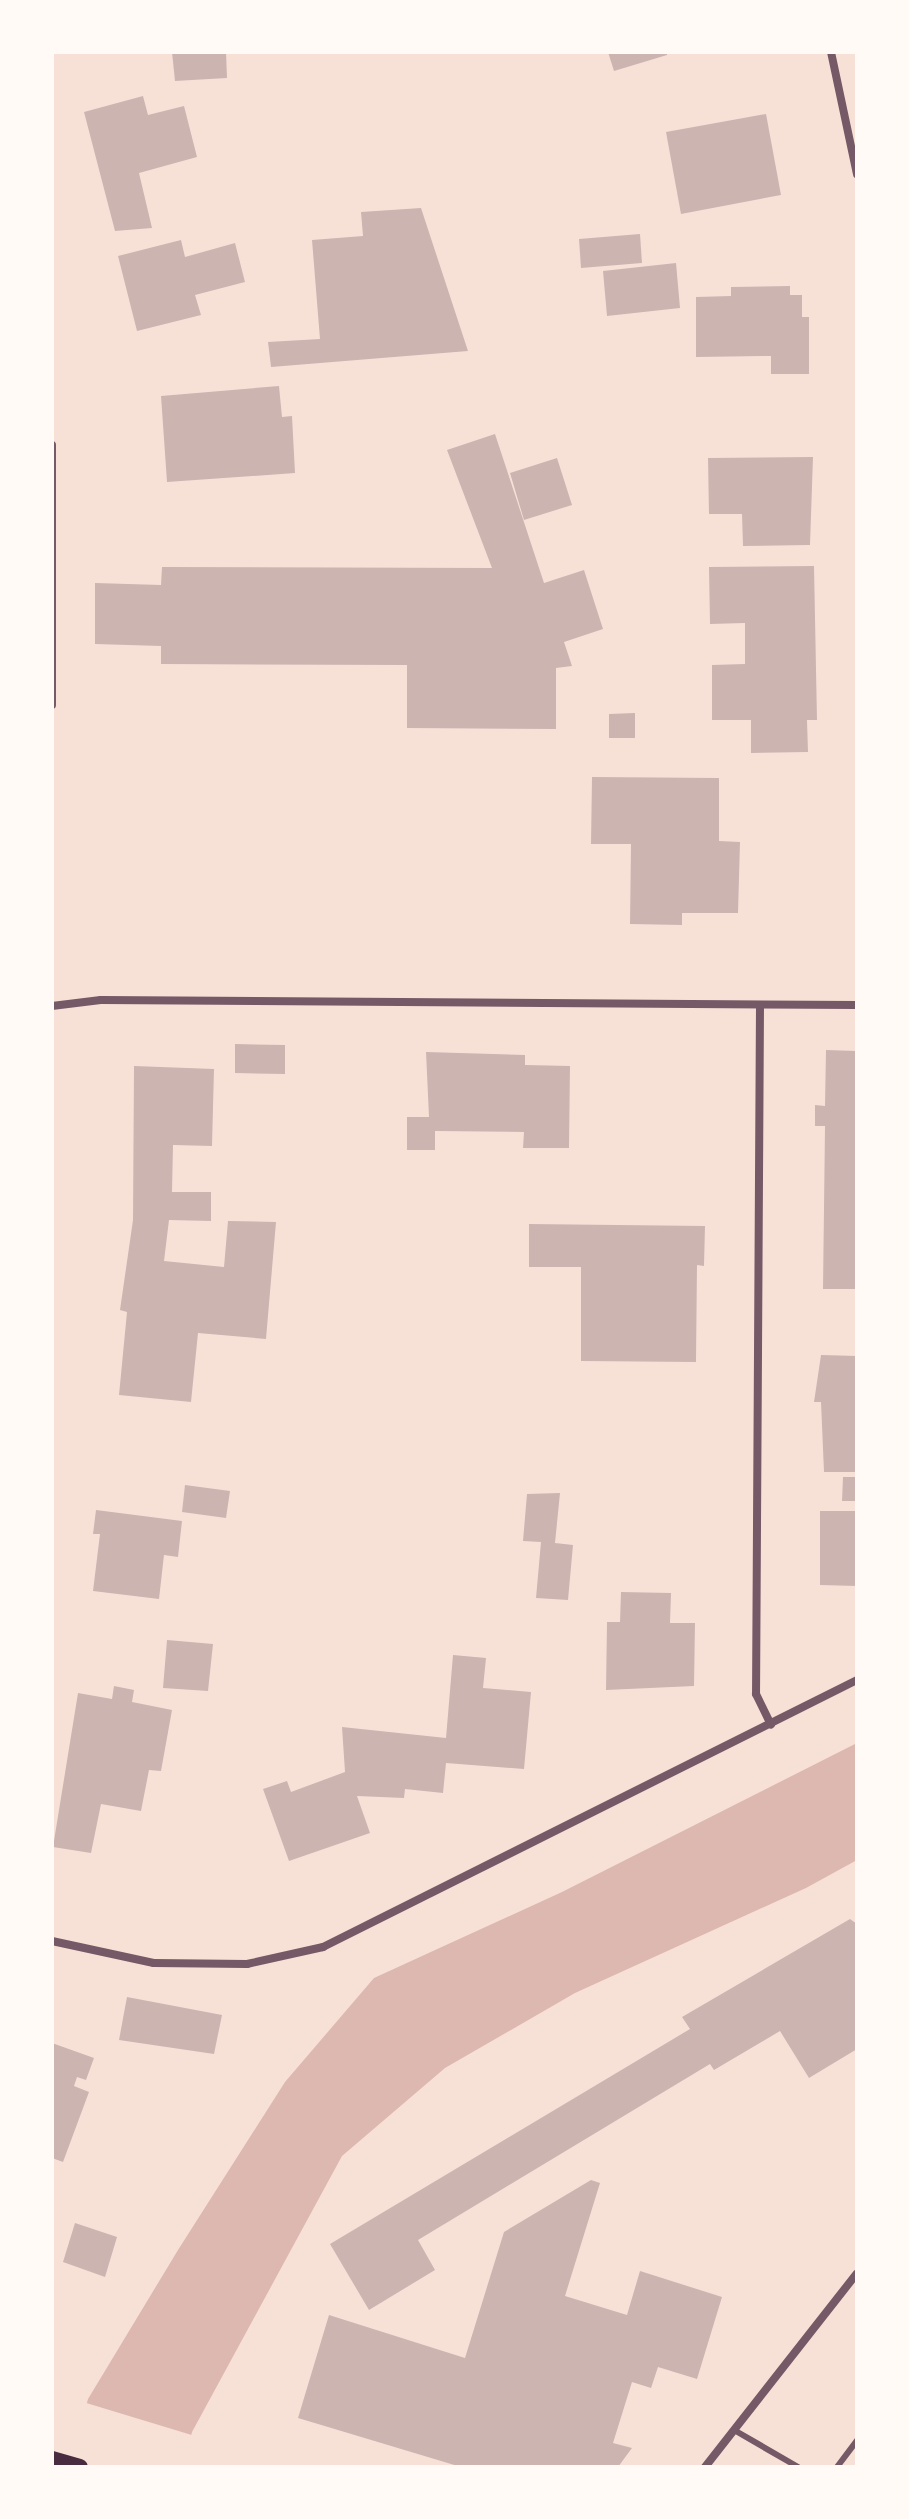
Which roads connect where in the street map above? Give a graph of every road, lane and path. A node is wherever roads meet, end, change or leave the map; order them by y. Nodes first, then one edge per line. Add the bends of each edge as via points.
1 (831, 52) edge
2 (857, 174) edge
3 (52, 445) edge
4 (52, 705) edge
5 (760, 1005) junction
6 (857, 1005) edge
7 (52, 1006) edge
8 (857, 1680) edge
9 (771, 1725) junction
10 (52, 1941) edge
11 (857, 2273) edge
12 (734, 2430) junction
13 (857, 2440) edge
14 (52, 2459) edge
15 (80, 2467) edge
16 (705, 2467) edge
17 (798, 2467) edge
18 (837, 2467) edge

1 - 2 street
3 - 4 street
5 - 6 street
5 - 7 street via 101,1000
5 - 9 street via 756,1694
8 - 9 street
9 - 10 street via 323,1947 247,1964 154,1963
11 - 12 street
12 - 16 street
12 - 17 lane
13 - 18 lane
14 - 15 main road

